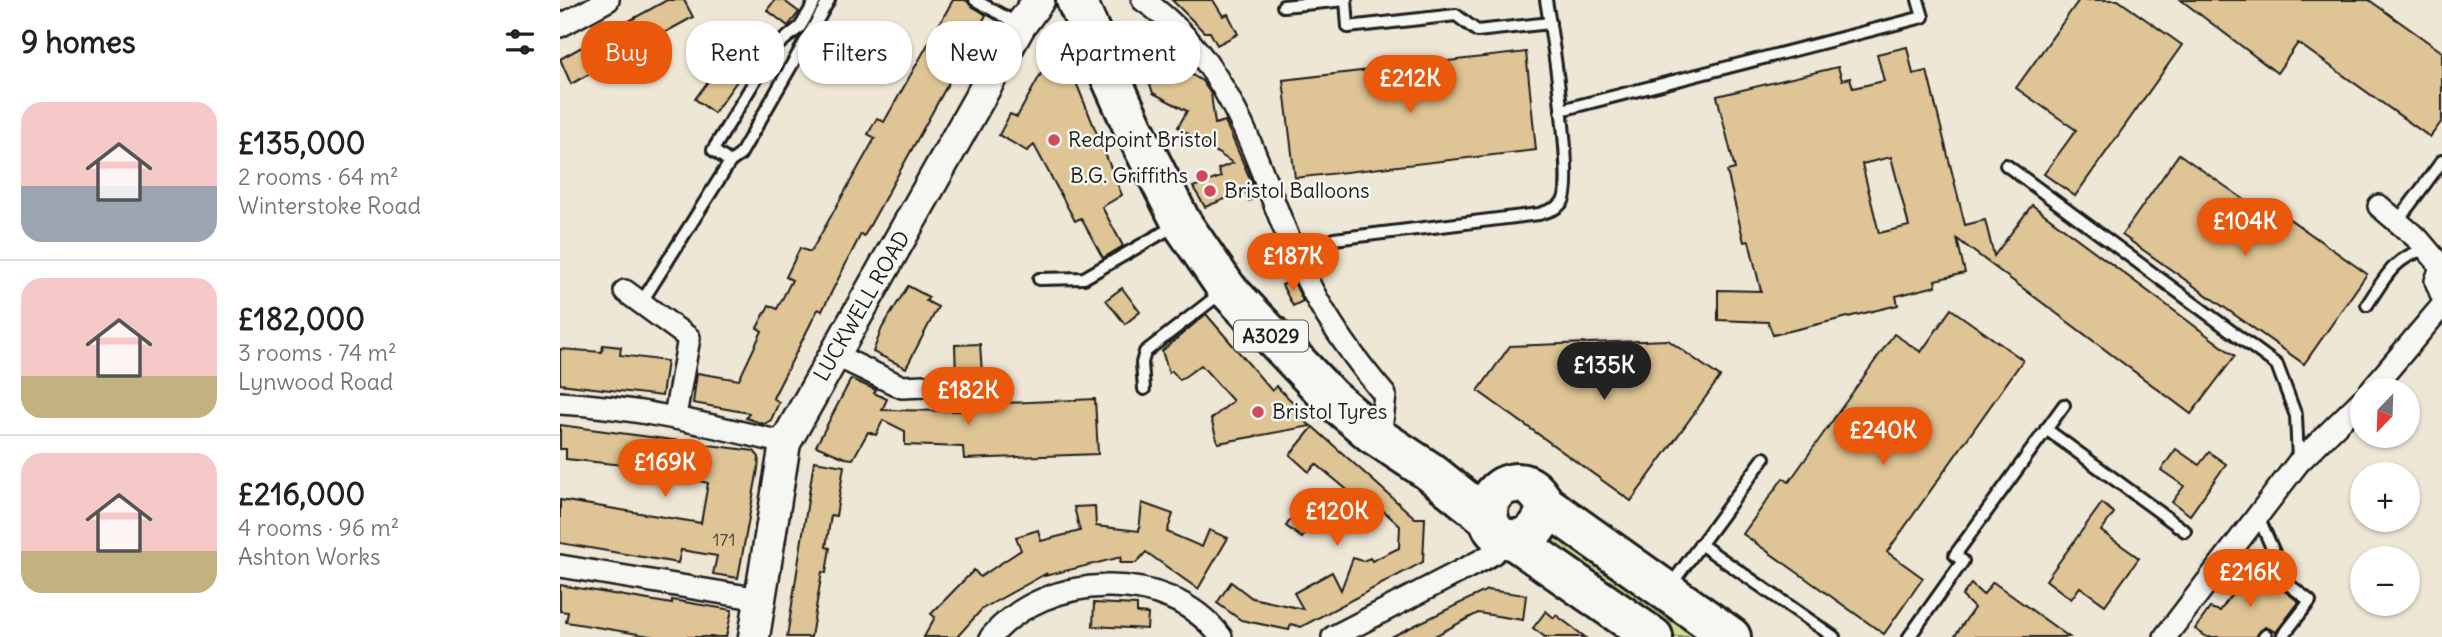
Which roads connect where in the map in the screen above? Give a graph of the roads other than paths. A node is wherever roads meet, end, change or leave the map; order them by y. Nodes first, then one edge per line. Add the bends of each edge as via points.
1 (608, 0) edge
2 (816, 0) edge
3 (829, 0) edge
4 (975, 0) edge
5 (1038, 0) edge
6 (1076, 0) edge
7 (1143, 0) edge
8 (1346, 0) edge
9 (1546, 0) edge
10 (1918, 0) edge
11 (1283, 6) dead end
12 (1011, 21) edge
13 (1022, 23) edge
14 (1549, 23) junction
15 (560, 26) edge
16 (987, 84) edge
17 (1561, 110) junction
18 (2442, 161) edge
19 (730, 162) junction
20 (2006, 165) dead end
21 (2379, 206) dead end
22 (1181, 222) junction
23 (2397, 222) junction
24 (1334, 239) dead end
25 (2426, 249) junction
26 (2441, 265) edge
27 (1039, 279) dead end
28 (1227, 289) junction
29 (2442, 296) edge
30 (633, 297) joint
31 (2367, 305) dead end
32 (2442, 306) edge
33 (835, 355) junction
34 (2381, 378) edge
35 (947, 385) dead end
36 (1144, 389) dead end
37 (560, 403) edge
38 (2064, 405) dead end
39 (2350, 412) edge
40 (675, 416) junction
41 (2046, 429) junction
42 (1373, 435) junction
43 (785, 443) junction
44 (1764, 458) dead end
45 (2298, 463) junction
46 (2257, 514) junction
47 (1502, 521) junction
48 (2185, 531) dead end
49 (1700, 544) junction
50 (560, 566) edge
51 (1666, 591) junction
52 (760, 599) junction
53 (754, 637) edge
54 (990, 637) edge
55 (1221, 637) edge
56 (1333, 637) edge
57 (1653, 637) edge
58 (1731, 637) edge
59 (1834, 637) edge
60 (1909, 637) edge
61 (2165, 637) edge
62 (2282, 637) edge

1 - 15 street
2 - 19 lane via 800,27 775,47 713,150
3 - 19 lane via 740,155
4 - 12 lane
5 - 13 street, LUCKWELL ROAD
6 - 22 highway, A3029
7 - 42 street via 1205,59 1235,104 1313,291 1356,360 1385,395 1382,421
8 - 11 lane
8 - 14 lane via 1348,27 1456,15 1477,31
9 - 14 lane
10 - 17 lane via 1923,17
14 - 17 lane
16 - 33 street, LUCKWELL ROAD
17 - 24 lane via 1566,187 1564,200 1555,208 1539,214
18 - 23 lane
19 - 30 lane
20 - 45 lane via 2277,365 2296,416
21 - 23 street
22 - 27 lane via 1084,278
22 - 28 highway, A3029
23 - 25 street
25 - 26 street
25 - 31 lane via 2406,255 2396,264
26 - 29 street via 2436,281
28 - 36 lane via 1145,352
28 - 42 highway, A3029 via 1331,398
30 - 40 street via 689,338
32 - 34 street
33 - 35 street via 901,387
33 - 43 street, LUCKWELL ROAD
37 - 40 street
38 - 41 lane
39 - 45 street
40 - 43 street
41 - 48 lane
41 - 60 lane via 1955,555 1963,562
42 - 47 highway, A3029
43 - 52 street, LUCKWELL ROAD
44 - 49 lane
45 - 46 street
46 - 61 street
46 - 62 lane via 2288,584 2310,600
47 - 51 highway via 1531,535 1539,529 1546,505
47 - 56 street via 1494,553
47 - 57 highway, A3029
49 - 51 lane
49 - 59 lane
50 - 52 street
51 - 58 highway
52 - 53 street, LUCKWELL ROAD
54 - 55 street via 1039,603 1093,584 1147,590 1198,615

